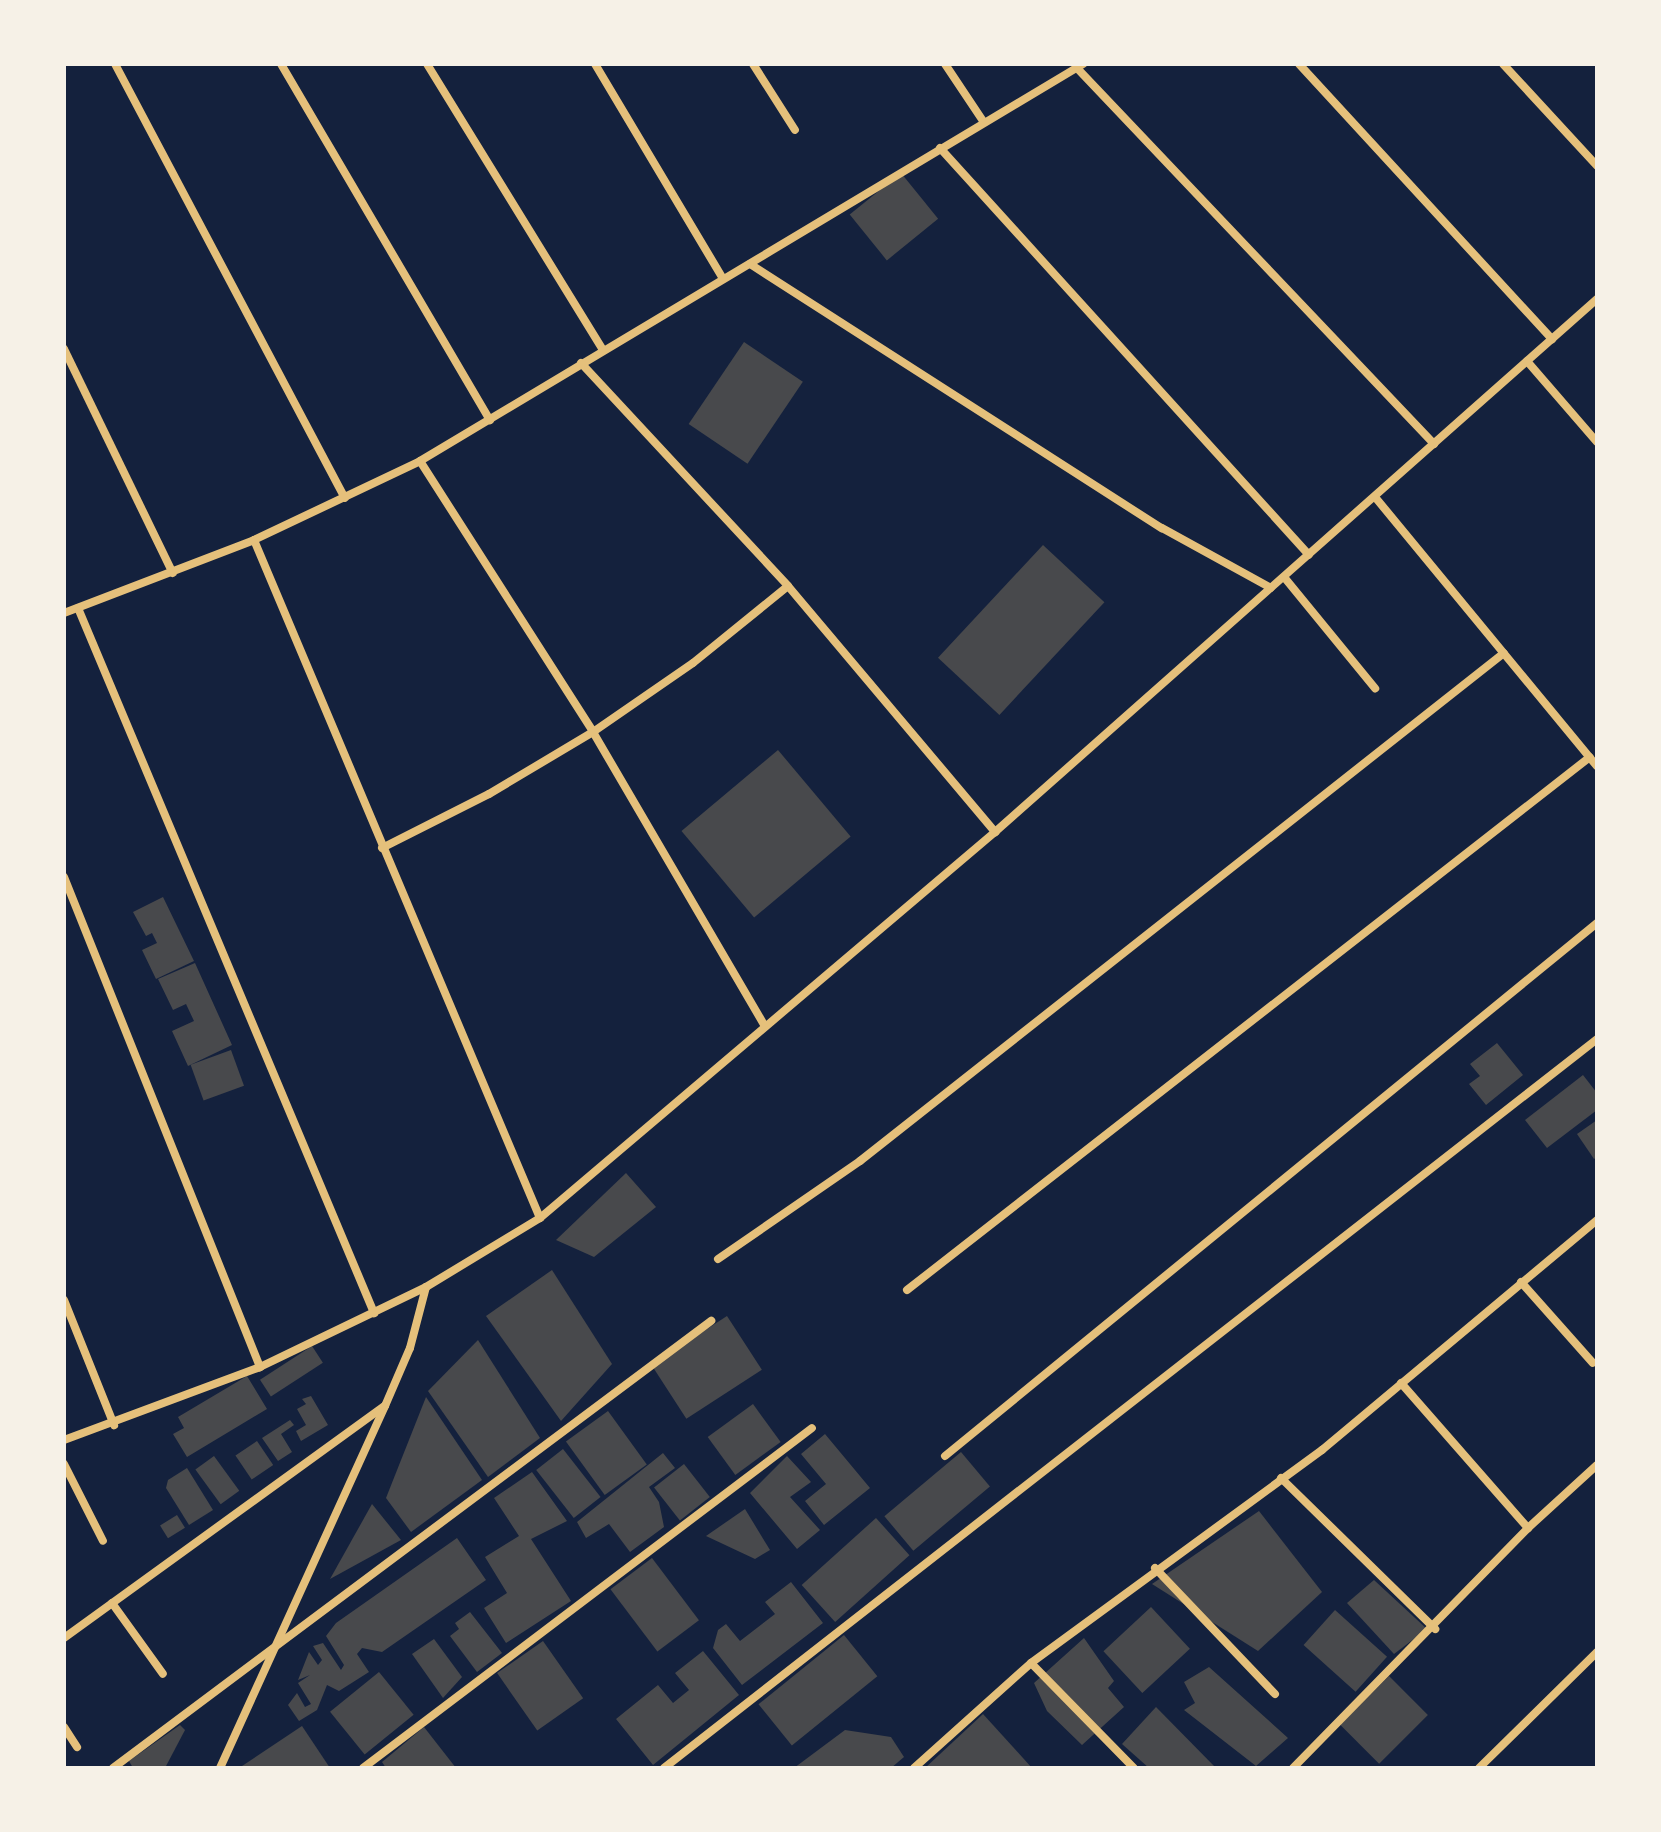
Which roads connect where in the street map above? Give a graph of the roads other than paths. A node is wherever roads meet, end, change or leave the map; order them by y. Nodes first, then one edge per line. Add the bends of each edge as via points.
1 (115, 64) edge
2 (281, 64) edge
3 (427, 64) edge
4 (595, 64) edge
5 (753, 64) edge
6 (945, 64) edge
7 (1299, 64) edge
8 (1503, 64) edge
9 (1080, 66) edge
10 (983, 121) junction
11 (795, 130) dead end
12 (940, 148) junction
13 (1597, 166) edge
14 (750, 264) junction
15 (723, 279) junction
16 (1597, 299) edge
17 (1552, 339) junction
18 (64, 349) edge
19 (603, 350) junction
20 (1527, 361) junction
21 (581, 363) junction
22 (490, 420) junction
23 (1597, 442) edge
24 (1434, 444) junction
25 (420, 461) junction
26 (1375, 497) junction
27 (345, 498) junction
28 (254, 540) junction
29 (1309, 555) junction
30 (173, 573) junction
31 (1284, 577) junction
32 (788, 586) junction
33 (1271, 588) junction
34 (78, 608) junction
35 (64, 613) edge
36 (1504, 653) junction
37 (1375, 688) dead end
38 (593, 732) junction
39 (1590, 757) junction
40 (1597, 766) edge
41 (995, 832) junction
42 (382, 848) junction
43 (64, 877) edge
44 (1597, 923) edge
45 (765, 1026) junction
46 (1597, 1039) edge
47 (540, 1218) junction
48 (1597, 1220) edge
49 (718, 1259) dead end
50 (1521, 1282) junction
51 (426, 1287) junction
52 (907, 1290) dead end
53 (64, 1300) edge
54 (374, 1313) junction
55 (711, 1321) dead end
56 (1593, 1363) dead end
57 (260, 1367) junction
58 (1401, 1383) junction
59 (385, 1406) junction
60 (114, 1425) junction
61 (812, 1428) dead end
62 (64, 1440) edge
63 (945, 1456) dead end
64 (64, 1464) edge
65 (1597, 1465) edge
66 (1281, 1478) junction
67 (1528, 1528) junction
68 (103, 1541) dead end
69 (1155, 1568) junction
70 (112, 1603) junction
71 (1435, 1629) junction
72 (64, 1638) edge
73 (274, 1649) junction
74 (1597, 1652) edge
75 (1031, 1663) junction
76 (163, 1674) dead end
77 (1275, 1694) dead end
78 (64, 1727) edge
79 (77, 1747) dead end
80 (113, 1768) edge
81 (220, 1768) edge
82 (363, 1768) edge
83 (664, 1768) edge
84 (914, 1768) edge
85 (1134, 1768) edge
86 (1293, 1768) edge
87 (1479, 1768) edge

1 - 27 street
2 - 22 street
3 - 19 street
4 - 15 street
5 - 11 street
6 - 10 street
7 - 17 street
8 - 13 street
9 - 10 street
9 - 24 street
10 - 12 street
12 - 14 street
12 - 29 street
14 - 15 street
14 - 33 street via 1162,528
15 - 19 street
16 - 17 street
17 - 20 street
18 - 30 street
19 - 21 street
20 - 23 street
20 - 24 street
21 - 22 street
21 - 32 street
22 - 25 street
24 - 26 street
25 - 27 street
25 - 38 street
26 - 29 street
26 - 36 street
27 - 28 street
28 - 30 street
28 - 42 street
29 - 31 street
30 - 34 street
31 - 33 street
31 - 37 street
32 - 38 street via 693,663
32 - 41 street
33 - 41 street
34 - 35 street
34 - 54 street
36 - 39 street
36 - 49 street via 860,1161
38 - 42 street via 489,794
38 - 45 street
39 - 40 street
39 - 52 street
41 - 45 street
42 - 47 street
43 - 57 street
44 - 63 street
45 - 47 street
46 - 83 street
47 - 51 street
48 - 50 street
50 - 56 street
50 - 58 street
51 - 54 street
51 - 59 street via 410,1348
53 - 60 street
54 - 57 street
55 - 73 street
57 - 60 street
58 - 66 street
58 - 67 street
59 - 70 street
59 - 73 street
60 - 62 street
61 - 82 street
64 - 68 street
65 - 67 street
66 - 69 street
66 - 71 street
67 - 71 street
69 - 75 street
69 - 77 street
70 - 72 street
70 - 76 street
71 - 86 street
73 - 80 street
73 - 81 street
74 - 87 street
75 - 84 street
75 - 85 street
78 - 79 street

